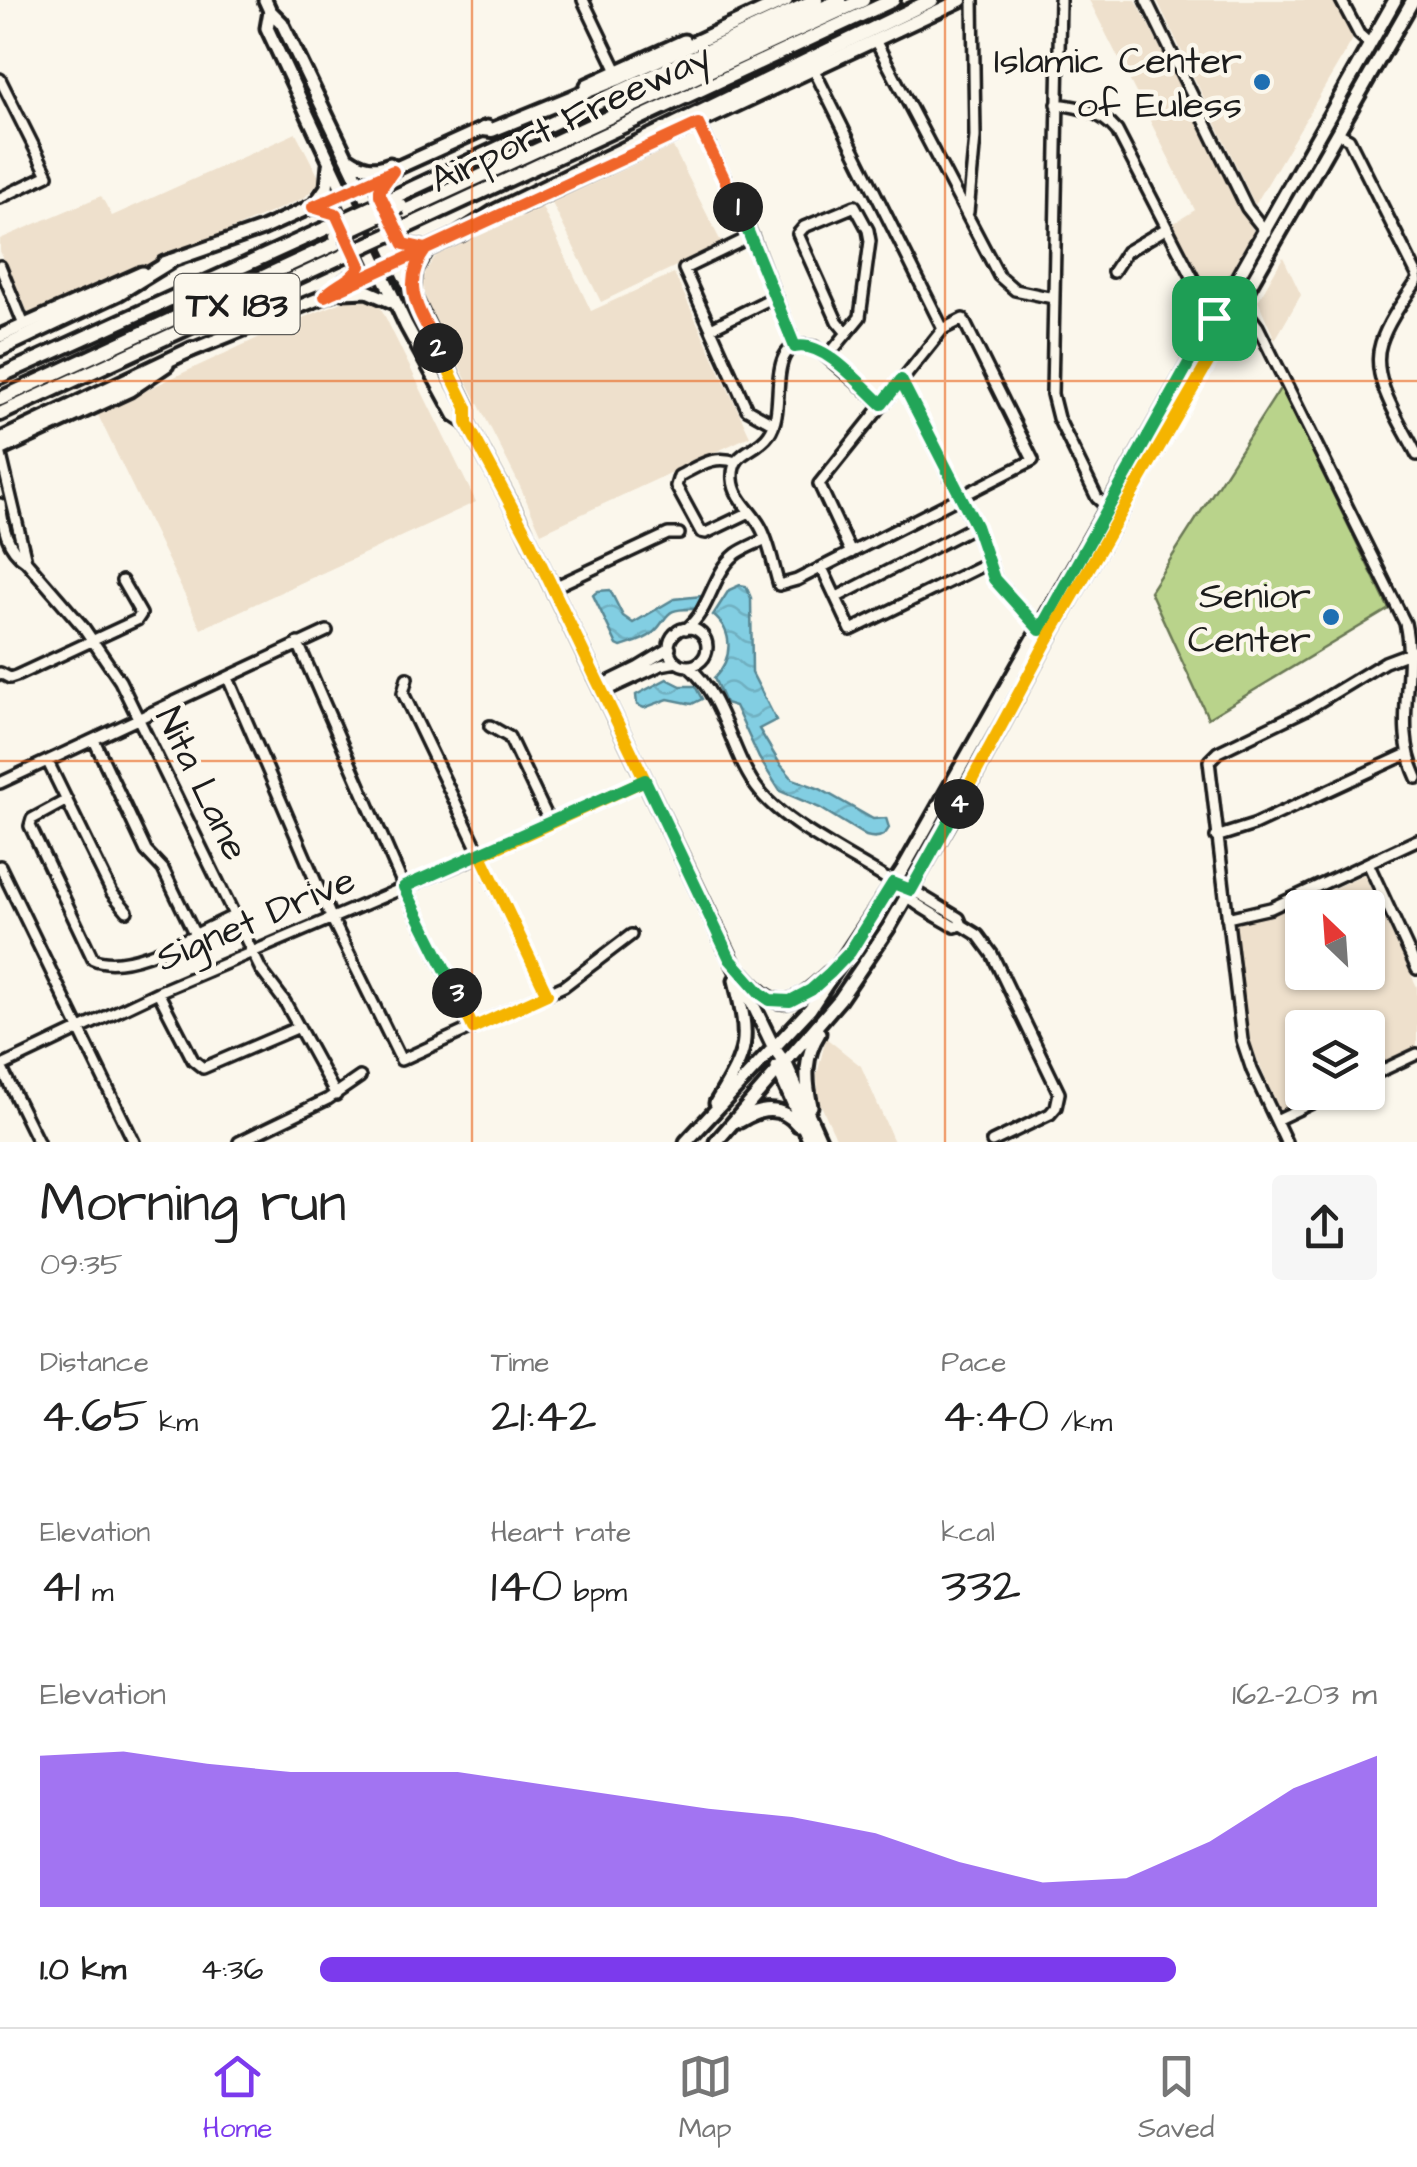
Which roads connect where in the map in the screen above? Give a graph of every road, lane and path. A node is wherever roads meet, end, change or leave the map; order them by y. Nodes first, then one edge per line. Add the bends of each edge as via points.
1 (583, 0) edge
2 (773, 0) edge
3 (786, 0) edge
4 (816, 0) edge
5 (840, 0) edge
6 (863, 0) edge
7 (893, 0) edge
8 (932, 0) edge
9 (961, 0) edge
10 (974, 0) edge
11 (1060, 0) edge
12 (1146, 0) edge
13 (1341, 0) edge
14 (1395, 0) edge
15 (1414, 0) edge
16 (267, 5) edge
17 (875, 40) junction
18 (1370, 44) junction
19 (814, 70) junction
20 (617, 72) junction
21 (0, 79) edge
22 (1058, 104) junction
23 (698, 124) junction
24 (483, 129) junction
25 (1338, 133) junction
26 (441, 148) junction
27 (345, 156) junction
28 (329, 162) junction
29 (393, 171) junction
30 (360, 187) junction
31 (344, 194) junction
32 (0, 198) edge
33 (313, 207) junction
34 (402, 210) junction
35 (968, 215) junction
36 (888, 220) junction
37 (1167, 228) junction
38 (868, 230) junction
39 (460, 234) junction
40 (752, 236) junction
41 (1270, 236) junction
42 (338, 240) junction
43 (426, 249) junction
44 (171, 260) junction
45 (396, 263) junction
46 (0, 266) edge
47 (379, 271) junction
48 (1113, 272) dead end
49 (1417, 278) edge
50 (329, 294) junction
51 (412, 297) junction
52 (774, 297) junction
53 (1053, 298) junction
54 (1224, 298) junction
55 (395, 303) junction
56 (1240, 307) junction
57 (1214, 318) junction
58 (941, 324) junction
59 (24, 325) junction
60 (711, 328) junction
61 (847, 333) junction
62 (0, 336) edge
63 (795, 347) junction
64 (0, 349) edge
65 (192, 349) junction
66 (828, 356) junction
67 (0, 376) edge
68 (901, 380) junction
69 (0, 391) edge
70 (0, 399) edge
71 (882, 404) junction
72 (0, 414) edge
73 (467, 423) junction
74 (774, 424) junction
75 (0, 439) edge
76 (0, 451) edge
77 (1417, 455) edge
78 (736, 462) junction
79 (961, 498) junction
80 (0, 504) edge
81 (1114, 511) junction
82 (750, 512) junction
83 (976, 526) junction
84 (679, 534) dead end
85 (765, 539) junction
86 (852, 553) junction
87 (26, 561) junction
88 (987, 563) junction
89 (822, 568) junction
90 (122, 581) dead end
91 (552, 588) junction
92 (710, 597) junction
93 (837, 597) junction
94 (686, 629) junction
95 (326, 630) dead end
96 (702, 634) junction
97 (1043, 636) junction
98 (94, 640) junction
99 (298, 643) junction
100 (670, 648) junction
101 (1413, 652) edge
102 (703, 659) junction
103 (683, 664) junction
104 (0, 673) edge
105 (228, 678) junction
106 (407, 678) dead end
107 (601, 689) junction
108 (711, 696) junction
109 (140, 720) junction
110 (490, 726) dead end
111 (94, 740) junction
112 (1407, 754) junction
113 (48, 762) junction
114 (1417, 778) edge
115 (645, 780) junction
116 (0, 784) edge
117 (67, 800) junction
118 (550, 823) junction
119 (1216, 837) junction
120 (1417, 840) edge
121 (481, 855) junction
122 (1368, 863) junction
123 (0, 866) edge
124 (893, 883) junction
125 (404, 887) junction
126 (909, 894) junction
127 (127, 911) dead end
128 (233, 916) junction
129 (331, 917) junction
130 (1227, 918) junction
131 (194, 933) junction
132 (632, 934) dead end
133 (251, 951) junction
134 (850, 952) junction
135 (733, 965) junction
136 (1417, 970) edge
137 (158, 992) junction
138 (547, 994) junction
139 (840, 999) junction
140 (298, 1027) junction
141 (473, 1028) junction
142 (79, 1032) junction
143 (774, 1048) junction
144 (1417, 1054) edge
145 (0, 1066) edge
146 (782, 1068) junction
147 (1385, 1069) edge
148 (360, 1078) dead end
149 (336, 1095) junction
150 (1297, 1110) edge
151 (1276, 1120) junction
152 (702, 1124) junction
153 (732, 1125) junction
154 (814, 1138) edge
155 (36, 1142) edge
156 (134, 1142) edge
157 (238, 1142) edge
158 (686, 1142) edge
159 (716, 1142) edge
160 (992, 1142) edge
161 (1286, 1142) edge

1 - 20 street
2 - 20 main road
3 - 24 highway via 595,88
4 - 34 highway, Airport Freeway / TX 183
5 - 34 highway
6 - 34 highway
7 - 34 highway, Airport Freeway / TX 183
8 - 39 highway
9 - 17 main road
10 - 35 street
11 - 22 street
12 - 41 street via 1248,208
13 - 18 street
14 - 18 main road
15 - 25 main road
16 - 27 main road via 282,23
16 - 28 main road via 267,28
17 - 19 main road
17 - 35 street
18 - 41 main road
19 - 23 main road
19 - 36 street
20 - 24 main road
21 - 32 street via 48,175
22 - 37 street via 1086,108 1112,124
22 - 53 street
23 - 39 main road
23 - 40 street
24 - 26 main road
25 - 41 main road
25 - 49 street via 1349,138
26 - 27 main road via 380,169
26 - 29 main road
27 - 30 main road
28 - 31 main road
28 - 33 main road via 326,187
29 - 30 main road
29 - 43 main road via 380,195 404,244
30 - 31 main road
30 - 45 main road
31 - 33 main road
31 - 47 main road
33 - 44 main road
33 - 50 main road via 336,214 360,266
34 - 42 highway, Airport Freeway / TX 183, bridge
34 - 42 highway, Airport Freeway / TX 183, bridge
35 - 53 street via 1004,283
36 - 38 street
36 - 58 street
37 - 48 street via 1126,252
37 - 57 street
38 - 61 street via 860,317
38 - 61 street via 855,206 798,234
39 - 43 main road
40 - 52 street
40 - 60 street via 684,269
41 - 54 main road
41 - 56 main road
42 - 67 highway, Airport Freeway / TX 183
42 - 69 highway
42 - 70 highway
42 - 72 highway, Airport Freeway / TX 183
43 - 45 main road
43 - 51 main road
44 - 59 main road
44 - 64 highway via 118,294
45 - 47 main road
45 - 51 main road
46 - 59 street
47 - 50 main road
47 - 55 main road
49 - 77 street via 1381,342 1378,361
50 - 55 main road via 367,291
50 - 65 main road
51 - 73 main road via 467,408
52 - 60 street
52 - 63 street
53 - 81 street via 1053,404 1098,498
54 - 56 street
54 - 57 main road
55 - 73 main road via 455,415
56 - 81 main road
56 - 101 street via 1258,326 1390,591
57 - 81 main road
58 - 68 street
58 - 79 street via 963,320 1033,456 1030,464
59 - 62 main road
60 - 74 street via 747,409
61 - 66 street
63 - 66 street via 815,347
63 - 74 street via 779,362
65 - 75 highway
65 - 76 main road via 130,390
66 - 71 street
68 - 71 street
68 - 79 street
71 - 86 street via 819,484
73 - 91 main road
74 - 78 street via 768,438
76 - 87 street, Nita Lane
78 - 82 street via 734,487
78 - 82 street via 712,459 676,482 701,532
79 - 83 street
79 - 86 street
80 - 87 street, Nita Lane via 7,539
81 - 97 main road
82 - 85 street
83 - 88 street
83 - 93 street
84 - 91 street
85 - 89 street via 779,585
85 - 92 street via 726,565
86 - 89 street
87 - 98 street, Nita Lane
88 - 93 street via 851,630
88 - 97 street
89 - 93 street
90 - 98 street via 141,614
91 - 107 main road
92 - 94 street
92 - 96 street
94 - 96 street
94 - 100 street
95 - 99 street
96 - 102 street
97 - 124 main road
97 - 126 main road
98 - 104 street via 16,676
98 - 109 street, Nita Lane
99 - 105 street
99 - 125 street
100 - 103 street
100 - 107 street
101 - 112 street
101 - 119 street via 1214,754 1208,767
102 - 103 street
102 - 108 street
103 - 107 street via 661,665
103 - 108 street
105 - 109 street
105 - 129 street
106 - 121 street via 403,693
107 - 115 main road
108 - 124 street via 760,793
109 - 111 street
109 - 128 street, Nita Lane
110 - 118 street via 509,738
111 - 113 street
111 - 131 street
112 - 114 street
112 - 119 street
113 - 116 street
113 - 117 street
115 - 118 street, Signet Drive
115 - 135 main road
117 - 127 street via 112,894
117 - 131 street via 32,818 30,826 93,959 130,962
118 - 121 street, Signet Drive
119 - 130 street
120 - 122 street
121 - 125 street, Signet Drive
121 - 138 street
122 - 130 street via 1271,908
122 - 136 street
123 - 142 street
124 - 126 street
124 - 134 main road
125 - 129 street, Signet Drive
125 - 141 street
126 - 139 main road
126 - 160 street via 954,927 978,935 1059,1094 1050,1114
128 - 131 street
128 - 133 street, Nita Lane
129 - 133 street, Signet Drive
129 - 141 street via 402,1060
130 - 151 street via 1242,1040
132 - 138 street
133 - 137 street, Signet Drive
133 - 140 street, Nita Lane
134 - 135 main road via 790,1001 764,997
134 - 143 main road
135 - 143 main road
135 - 152 main road via 746,1026 744,1052
137 - 140 street via 203,1068
137 - 142 street, Signet Drive
138 - 141 street
139 - 146 main road
139 - 154 main road via 808,1054
140 - 149 street, Nita Lane
142 - 145 street, Signet Drive
142 - 156 street
143 - 146 main road
143 - 152 main road
144 - 147 street
145 - 155 street
146 - 153 main road
146 - 154 main road
148 - 149 street
149 - 157 street
150 - 151 street
151 - 161 street
152 - 158 main road
153 - 154 main road via 762,1110 782,1111
153 - 159 main road

